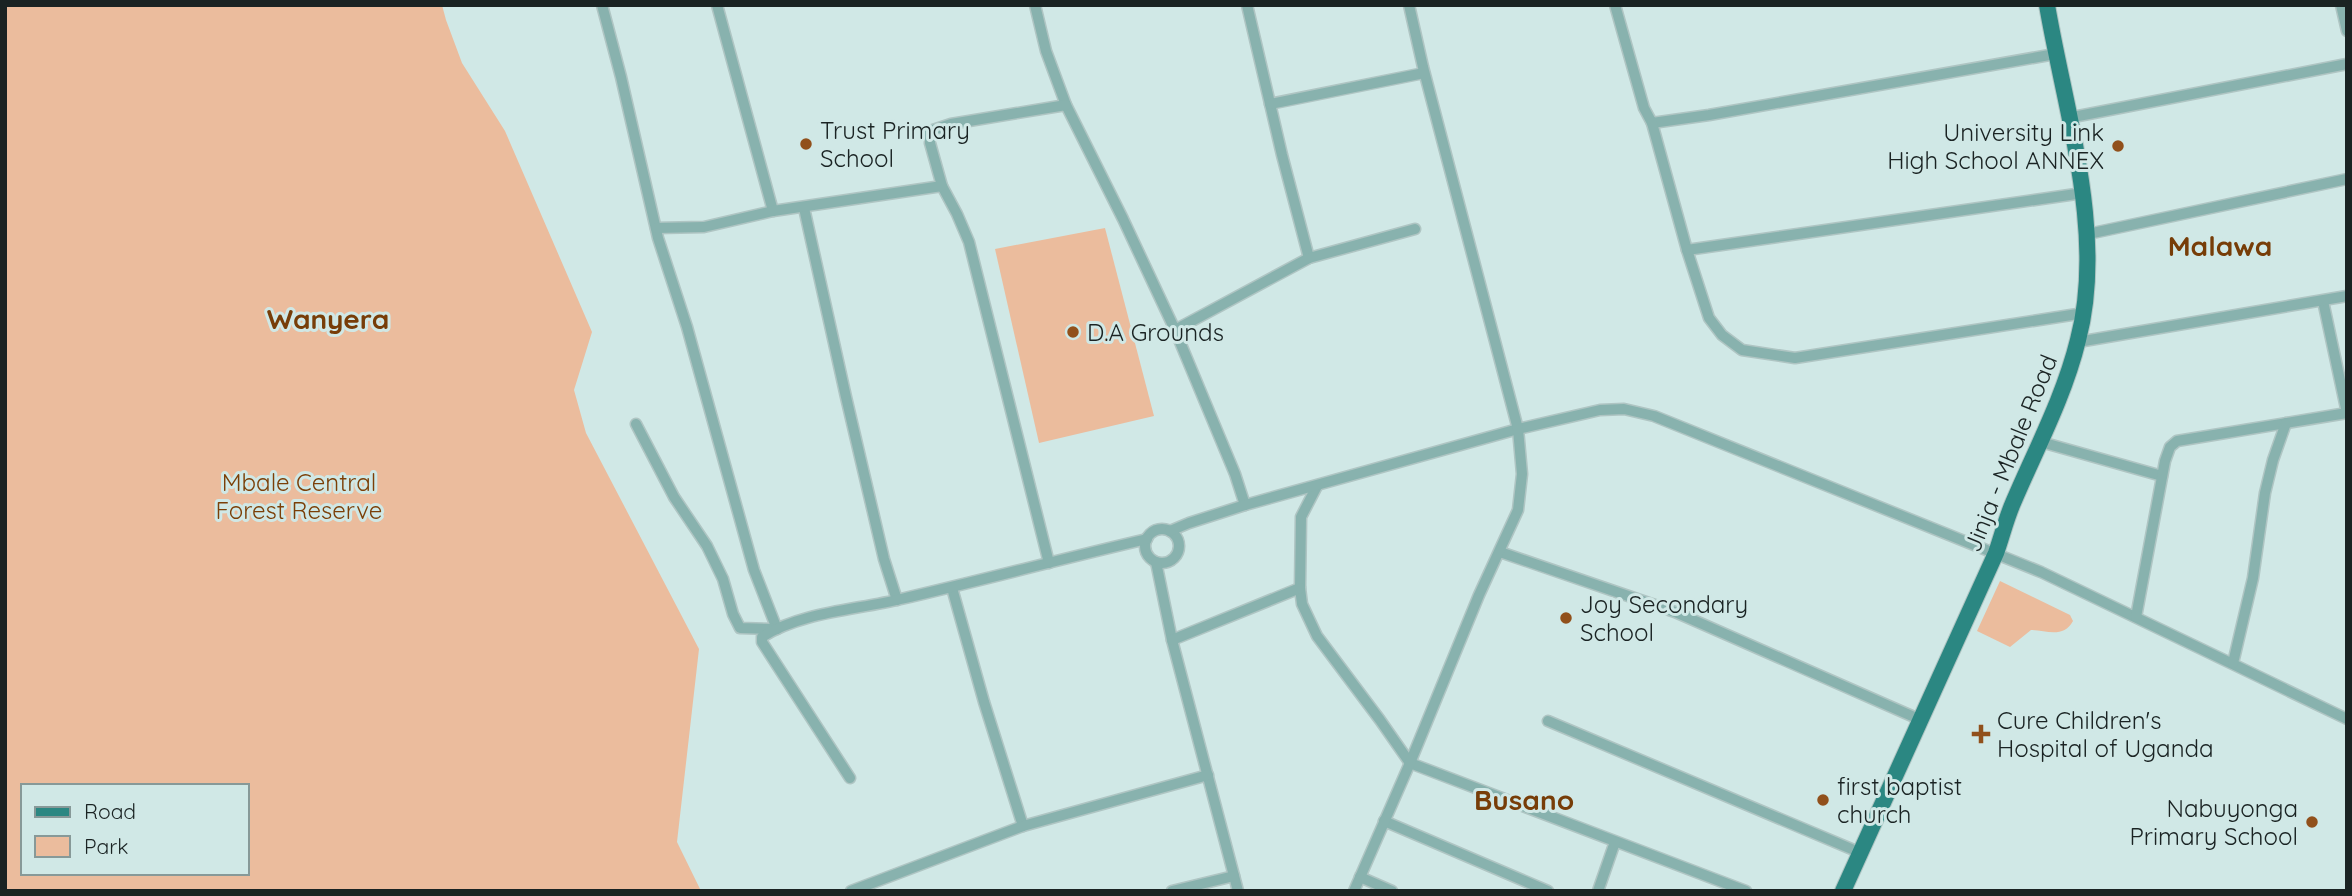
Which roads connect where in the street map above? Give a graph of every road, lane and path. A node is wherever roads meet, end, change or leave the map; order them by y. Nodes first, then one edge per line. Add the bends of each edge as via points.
1 (602, 5) edge
2 (718, 5) edge
3 (1035, 5) edge
4 (1247, 5) edge
5 (1409, 5) edge
6 (1615, 5) edge
7 (2047, 5) edge
8 (2342, 5) edge
9 (2347, 31) edge
10 (2055, 54) junction
11 (2347, 64) edge
12 (1424, 73) junction
13 (1270, 104) junction
14 (1066, 106) junction
15 (2068, 118) junction
16 (1652, 122) junction
17 (2347, 179) edge
18 (942, 187) junction
19 (2083, 193) junction
20 (804, 208) junction
21 (773, 211) junction
22 (656, 228) junction
23 (1415, 229) dead end
24 (2088, 234) junction
25 (1687, 250) junction
26 (1309, 258) junction
27 (2347, 296) edge
28 (2323, 301) junction
29 (2084, 313) junction
30 (1175, 330) junction
31 (2078, 342) junction
32 (2347, 413) edge
33 (2286, 423) junction
34 (636, 424) dead end
35 (1518, 429) junction
36 (2041, 442) junction
37 (2162, 476) junction
38 (1317, 486) junction
39 (1245, 505) junction
40 (1170, 531) junction
41 (1147, 539) junction
42 (1500, 552) junction
43 (1996, 553) junction
44 (1156, 562) junction
45 (1049, 563) junction
46 (952, 587) junction
47 (1300, 589) junction
48 (897, 600) junction
49 (2136, 617) junction
50 (777, 629) junction
51 (1172, 640) junction
52 (2233, 663) junction
53 (2347, 719) edge
54 (1921, 720) junction
55 (1548, 721) dead end
56 (1410, 763) junction
57 (1208, 775) junction
58 (850, 778) dead end
59 (1384, 821) junction
60 (1023, 826) junction
61 (1615, 842) junction
62 (1861, 853) junction
63 (1234, 876) junction
64 (1360, 877) junction
65 (884, 878) junction
66 (851, 891) edge
67 (884, 891) edge
68 (1172, 891) edge
69 (1238, 891) edge
70 (1354, 891) edge
71 (1392, 891) edge
72 (1548, 891) edge
73 (1598, 891) edge
74 (1746, 891) edge
75 (1843, 891) edge

1 - 22 street
2 - 21 street
3 - 14 street
4 - 13 street
5 - 12 street
6 - 16 street
7 - 10 main road, Jinja - Mbale Road
8 - 9 street
10 - 15 main road, Jinja - Mbale Road
10 - 16 street
11 - 15 street
12 - 13 street
12 - 35 street
13 - 26 street
14 - 18 street via 933,130 930,143
14 - 30 street
15 - 19 main road, Jinja - Mbale Road
16 - 25 street
17 - 24 street
18 - 20 street
18 - 45 street via 969,242
19 - 24 main road, Jinja - Mbale Road
19 - 25 street
20 - 21 street
20 - 48 street
21 - 22 street via 704,227
22 - 50 street via 754,570
23 - 26 street
24 - 29 main road, Jinja - Mbale Road
25 - 29 street via 1709,318 1742,350 1794,358
26 - 30 street
27 - 28 street
28 - 31 street
28 - 32 street
29 - 31 main road, Jinja - Mbale Road
30 - 39 street
31 - 36 main road, Jinja - Mbale Road
32 - 33 street
33 - 37 street via 2177,441
33 - 52 street via 2265,493 2253,578
34 - 50 street via 674,497 707,546 740,628
35 - 38 street
35 - 42 street via 1521,494
35 - 43 street via 1600,410 1624,409 1654,416
36 - 37 street
36 - 43 main road, Jinja - Mbale Road
37 - 49 street
38 - 39 street
38 - 47 street via 1301,517
39 - 40 street
40 - 41 street via 1159,529
40 - 44 street via 1178,540 1176,556
41 - 44 street via 1148,555
41 - 45 street
42 - 54 street via 1675,612
42 - 56 street
43 - 49 street
43 - 54 main road, Jinja - Mbale Road
44 - 51 street
45 - 46 street
46 - 48 street
46 - 60 street
47 - 51 street
47 - 56 street via 1317,636
48 - 50 street
49 - 52 street
50 - 58 street via 762,637 762,642
51 - 57 street
52 - 53 street
54 - 62 main road, Jinja - Mbale Road
55 - 62 street
56 - 59 street
56 - 61 street
57 - 60 street
57 - 63 street
59 - 64 street
59 - 72 street
60 - 65 street
61 - 73 street
61 - 74 street
62 - 75 main road, Jinja - Mbale Road
63 - 68 street
63 - 69 street
64 - 70 street
64 - 71 street
65 - 66 street
65 - 67 street

